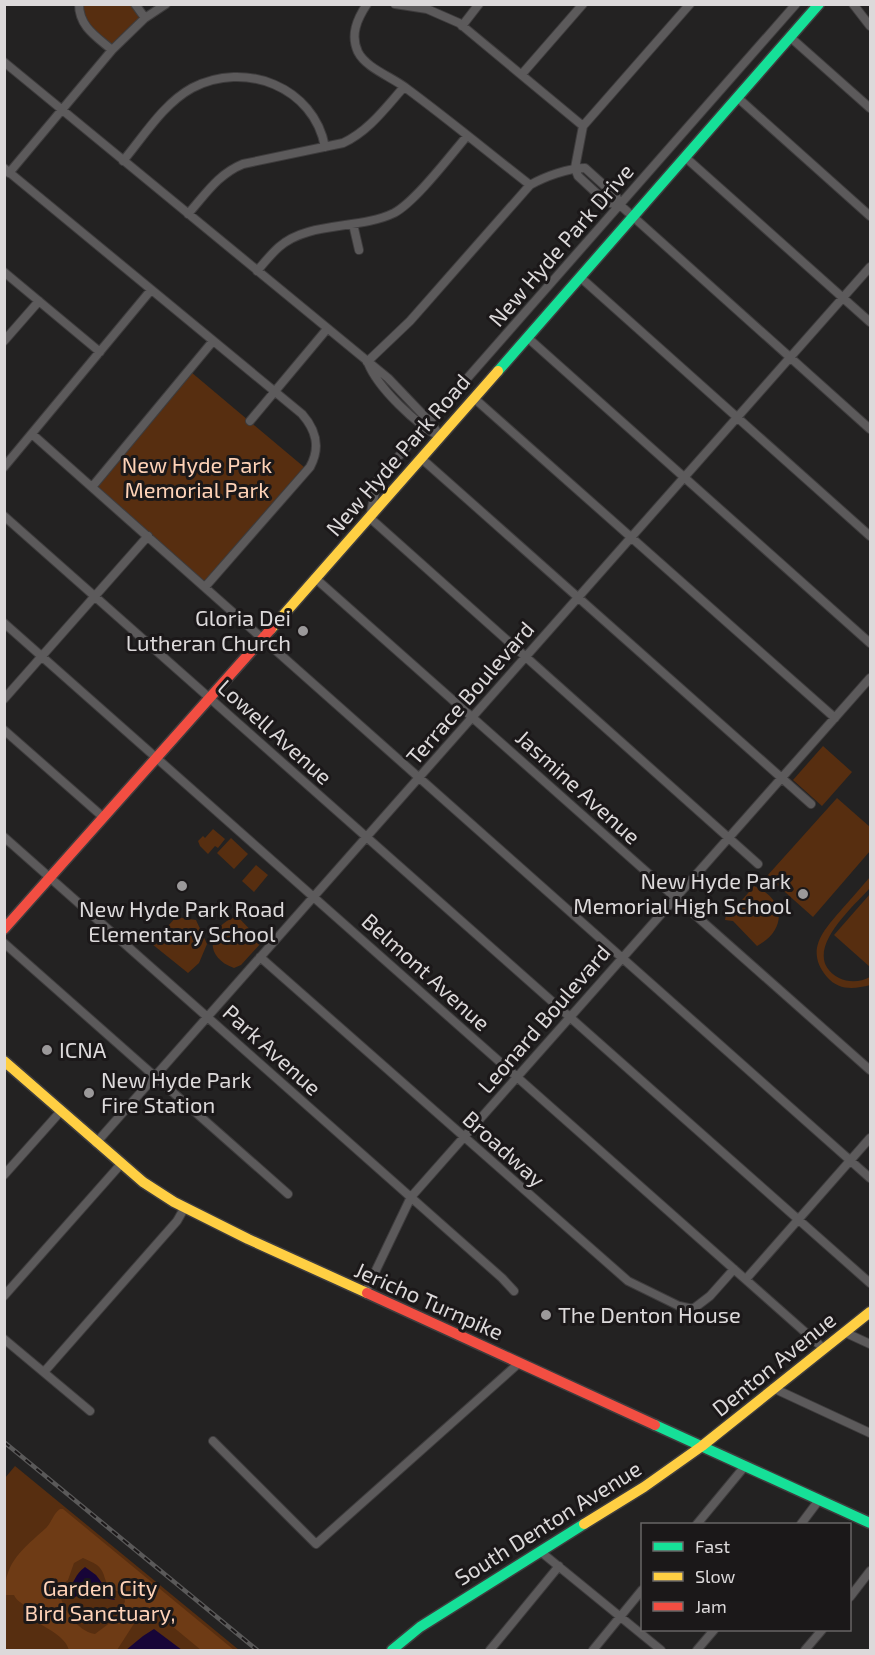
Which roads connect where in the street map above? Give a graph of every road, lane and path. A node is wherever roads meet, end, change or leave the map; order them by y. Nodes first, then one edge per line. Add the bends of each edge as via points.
1 (79, 4) edge
2 (135, 4) edge
3 (166, 4) edge
4 (367, 4) edge
5 (395, 4) edge
6 (479, 4) edge
7 (583, 4) edge
8 (690, 4) edge
9 (796, 4) edge
10 (819, 4) edge
11 (853, 4) edge
12 (145, 18) junction
13 (462, 26) junction
14 (870, 26) edge
15 (790, 37) junction
16 (112, 50) junction
17 (4, 62) edge
18 (522, 74) junction
19 (404, 87) junction
20 (738, 98) junction
21 (870, 108) edge
22 (61, 110) junction
23 (583, 126) junction
24 (467, 136) junction
25 (325, 147) junction
26 (686, 157) junction
27 (123, 161) junction
28 (574, 168) junction
29 (7, 170) edge
30 (530, 185) junction
31 (620, 205) junction
32 (188, 214) junction
33 (870, 216) edge
34 (633, 217) junction
35 (353, 224) junction
36 (359, 250) dead end
37 (870, 267) edge
38 (257, 271) junction
39 (4, 272) edge
40 (580, 277) junction
41 (151, 290) junction
42 (843, 298) junction
43 (39, 300) junction
44 (870, 322) edge
45 (327, 329) junction
46 (528, 338) junction
47 (4, 341) edge
48 (213, 341) junction
49 (100, 352) junction
50 (790, 357) junction
51 (367, 362) junction
52 (274, 392) junction
53 (474, 399) junction
54 (737, 418) junction
55 (250, 421) dead end
56 (427, 425) junction
57 (870, 429) edge
58 (32, 434) junction
59 (441, 437) junction
60 (422, 459) junction
61 (4, 467) edge
62 (684, 478) junction
63 (92, 487) junction
64 (4, 516) edge
65 (370, 518) junction
66 (870, 536) edge
67 (148, 537) junction
68 (631, 538) junction
69 (315, 578) junction
70 (205, 587) junction
71 (95, 596) junction
72 (578, 598) junction
73 (4, 623) edge
74 (262, 638) junction
75 (870, 643) edge
76 (42, 656) junction
77 (526, 657) junction
78 (870, 678) edge
79 (209, 698) junction
80 (4, 699) edge
81 (472, 717) junction
82 (835, 718) junction
83 (4, 730) edge
84 (156, 758) junction
85 (420, 777) junction
86 (782, 778) junction
87 (811, 804) dead end
88 (103, 817) junction
89 (4, 837) edge
90 (366, 837) junction
91 (729, 837) junction
92 (758, 864) dead end
93 (50, 877) junction
94 (314, 897) junction
95 (676, 897) junction
96 (4, 929) edge
97 (4, 944) edge
98 (260, 957) junction
99 (623, 957) junction
100 (208, 1017) junction
101 (570, 1017) junction
102 (4, 1061) edge
103 (870, 1070) edge
104 (155, 1077) junction
105 (517, 1077) junction
106 (60, 1111) junction
107 (464, 1137) junction
108 (870, 1138) edge
109 (96, 1143) junction
110 (851, 1160) junction
111 (121, 1164) junction
112 (4, 1175) edge
113 (870, 1178) edge
114 (288, 1194) dead end
115 (411, 1197) junction
116 (185, 1207) junction
117 (798, 1220) junction
118 (734, 1269) junction
119 (746, 1280) junction
120 (868, 1282) edge
121 (514, 1291) dead end
122 (365, 1293) junction
123 (4, 1296) edge
124 (870, 1312) edge
125 (844, 1332) junction
126 (4, 1339) edge
127 (870, 1344) edge
128 (823, 1348) junction
129 (519, 1363) junction
130 (44, 1372) junction
131 (774, 1388) junction
132 (90, 1411) dead end
133 (870, 1432) edge
134 (213, 1441) dead end
135 (702, 1446) junction
136 (745, 1466) junction
137 (819, 1500) junction
138 (698, 1523) edge
139 (802, 1523) edge
140 (870, 1523) edge
141 (541, 1552) junction
142 (559, 1566) junction
143 (870, 1571) edge
144 (641, 1591) edge
145 (851, 1595) edge
146 (620, 1617) junction
147 (712, 1631) edge
148 (820, 1631) edge
149 (392, 1650) edge
150 (490, 1650) edge
151 (593, 1650) edge
152 (661, 1650) edge
153 (697, 1650) edge
154 (805, 1650) edge

1 - 16 street via 81,21
2 - 12 street
3 - 12 street
4 - 19 street via 356,24 358,52
5 - 13 street via 427,9
6 - 13 street
7 - 18 street
8 - 23 street
9 - 31 street, New Hyde Park Drive
10 - 15 main road, New Hyde Park Road
11 - 14 street
12 - 16 street
13 - 18 street
15 - 20 main road, New Hyde Park Road
15 - 21 street
16 - 22 street
17 - 22 street
18 - 23 street
19 - 24 street
19 - 25 street via 361,134
20 - 26 main road, New Hyde Park Road
20 - 33 street
22 - 27 street
22 - 29 street
23 - 28 street
24 - 30 street
24 - 35 street via 402,208
25 - 27 street via 313,114 292,94 258,79 228,78 205,82 177,98
25 - 32 street via 232,169 218,179
26 - 34 main road, New Hyde Park Road
26 - 42 street
27 - 32 street
28 - 30 street
28 - 31 street via 606,202
29 - 41 street
30 - 51 street via 410,321
31 - 34 street
31 - 56 street, New Hyde Park Drive
32 - 38 street
34 - 40 main road, New Hyde Park Road
34 - 50 street
35 - 36 street
35 - 38 street via 291,238
37 - 42 street, Terrace Boulevard
38 - 45 street
39 - 43 street
40 - 46 main road, New Hyde Park Road
40 - 54 street
41 - 48 street
41 - 49 street
42 - 44 street
42 - 50 street, Terrace Boulevard
43 - 47 street
43 - 49 street
45 - 51 street
45 - 52 street
46 - 53 main road, New Hyde Park Road
46 - 62 street
48 - 52 street
48 - 63 street
49 - 58 street
50 - 54 street, Terrace Boulevard
50 - 57 street
51 - 56 street via 372,374 416,422
52 - 55 street
52 - 70 street via 302,414 314,432 316,453 310,467
53 - 59 main road, New Hyde Park Road
53 - 68 street
54 - 62 street, Terrace Boulevard
54 - 66 street
56 - 59 street
56 - 65 street, New Hyde Park Drive via 377,480
58 - 61 street
58 - 63 street
59 - 60 main road, New Hyde Park Road
60 - 65 main road, New Hyde Park Road
60 - 72 street
62 - 68 street, Terrace Boulevard
62 - 75 street
63 - 67 street
64 - 71 street, Lowell Avenue
65 - 69 main road, New Hyde Park Road
65 - 77 street
67 - 70 street
67 - 71 street
68 - 72 street, Terrace Boulevard
68 - 82 street
69 - 74 main road, New Hyde Park Road
69 - 81 street, Jasmine Avenue
70 - 74 street
71 - 76 street
71 - 79 street, Lowell Avenue
72 - 77 street, Terrace Boulevard
72 - 86 street
73 - 76 street, Belmont Avenue
74 - 79 main road, New Hyde Park Road
74 - 85 street
76 - 80 street
76 - 84 street, Belmont Avenue
77 - 81 street, Terrace Boulevard
77 - 91 street
78 - 82 street, Leonard Boulevard
79 - 84 main road, New Hyde Park Road
79 - 90 street, Lowell Avenue
81 - 85 street, Terrace Boulevard
81 - 95 street, Jasmine Avenue
82 - 86 street, Leonard Boulevard
83 - 88 street
84 - 88 main road, New Hyde Park Road
84 - 94 street, Belmont Avenue
85 - 90 street, Terrace Boulevard
85 - 99 street
86 - 87 street
86 - 91 street, Leonard Boulevard
88 - 93 main road, New Hyde Park Road
89 - 93 street, Park Avenue
90 - 94 street, Terrace Boulevard
90 - 101 street, Lowell Avenue
91 - 92 street
91 - 95 street, Leonard Boulevard
93 - 96 main road, New Hyde Park Road
93 - 100 street, Park Avenue
94 - 98 street, Terrace Boulevard
94 - 105 street, Belmont Avenue
95 - 99 street, Leonard Boulevard
95 - 103 street, Jasmine Avenue
97 - 104 street
98 - 100 street, Terrace Boulevard
98 - 107 street, Broadway
99 - 101 street, Leonard Boulevard
99 - 110 street
100 - 104 street, Terrace Boulevard
100 - 115 street, Park Avenue
101 - 105 street, Leonard Boulevard
101 - 117 street, Lowell Avenue
102 - 106 main road, Jericho Turnpike
104 - 109 street, Terrace Boulevard
104 - 114 street
105 - 107 street, Leonard Boulevard
105 - 118 street, Belmont Avenue
106 - 109 main road, Jericho Turnpike
106 - 112 street
107 - 115 street, Leonard Boulevard
107 - 118 street, Broadway via 619,1275 641,1288 693,1309
108 - 110 street
109 - 111 main road, Jericho Turnpike
110 - 113 street
110 - 117 street
111 - 116 main road, Jericho Turnpike
111 - 123 street
115 - 121 street, Park Avenue
115 - 122 street, Leonard Boulevard
116 - 122 main road, Jericho Turnpike
116 - 130 street via 177,1221
117 - 119 street
117 - 120 street, Lowell Avenue
118 - 119 street, Belmont Avenue
119 - 128 street, Belmont Avenue
122 - 129 main road, Jericho Turnpike
124 - 125 main road, Denton Avenue
125 - 127 street
125 - 128 main road, Denton Avenue
126 - 130 street
128 - 131 main road, Denton Avenue
129 - 134 street via 316,1544
129 - 135 main road, Jericho Turnpike
130 - 132 street
131 - 133 street
131 - 135 main road, Denton Avenue
135 - 136 main road, Jericho Turnpike
135 - 141 main road, South Denton Avenue
136 - 137 main road, Jericho Turnpike
136 - 138 street
137 - 139 street
137 - 140 main road, Jericho Turnpike
141 - 142 street
141 - 149 main road, South Denton Avenue
142 - 146 street
142 - 150 street
143 - 145 street
144 - 146 street
146 - 151 street
146 - 152 street
147 - 153 street
148 - 154 street

